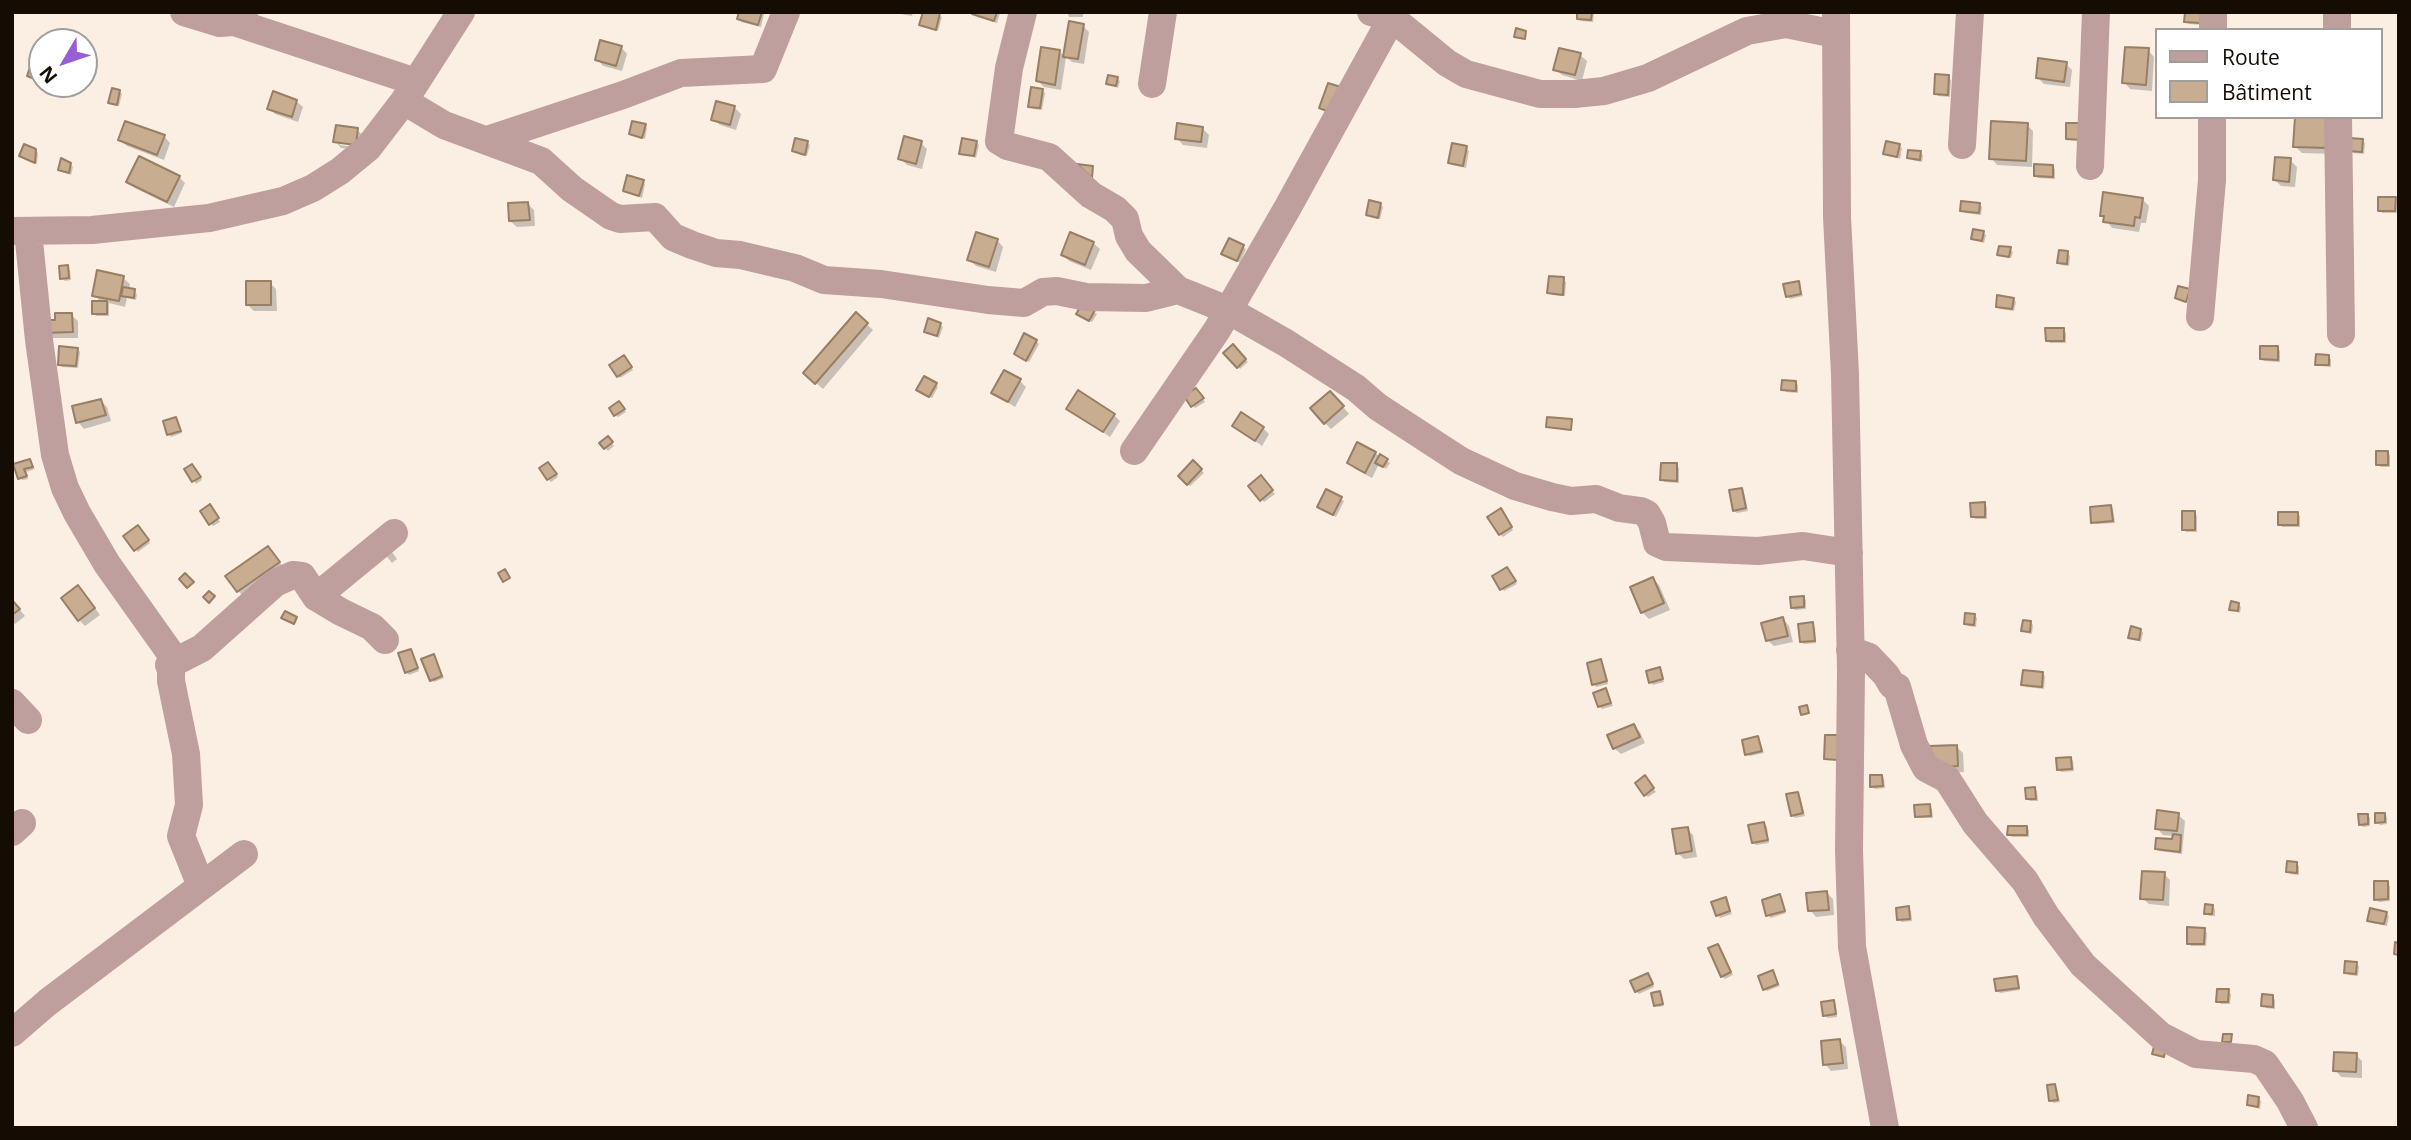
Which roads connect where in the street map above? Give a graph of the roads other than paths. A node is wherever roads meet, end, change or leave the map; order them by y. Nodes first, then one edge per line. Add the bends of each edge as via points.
1 (184, 12) edge
2 (461, 12) edge
3 (786, 12) edge
4 (1023, 12) edge
5 (1163, 12) edge
6 (1970, 12) edge
7 (2096, 12) edge
8 (1386, 14) edge
9 (239, 17) edge
10 (1835, 23) edge
11 (1152, 83) dead end
12 (410, 92) junction
13 (2212, 119) edge
14 (2338, 119) edge
15 (487, 140) junction
16 (1962, 145) dead end
17 (2090, 166) dead end
18 (20, 231) edge
19 (1178, 290) junction
20 (1228, 310) junction
21 (2200, 317) dead end
22 (2341, 334) dead end
23 (1134, 451) dead end
24 (394, 533) dead end
25 (1849, 553) junction
26 (316, 597) junction
27 (385, 640) dead end
28 (1850, 650) junction
29 (169, 665) junction
30 (244, 854) dead end
31 (201, 886) junction
32 (12, 1033) edge
33 (1885, 1128) edge
34 (2304, 1128) edge

1 - 9 street via 220,23
2 - 12 street
3 - 15 street via 763,69 681,73
4 - 19 street via 1009,68 999,141 1049,158 1091,195 1115,209 1125,219 1138,251
5 - 11 street
6 - 16 street
7 - 17 street
8 - 10 street via 1466,74 1541,94 1604,91 1648,78 1747,31
8 - 20 street
9 - 12 street
10 - 25 street
12 - 15 street via 444,125
12 - 18 street via 368,148 313,188 283,201 209,218 92,230
13 - 21 street via 2212,180
14 - 22 street
15 - 19 street via 541,161 611,216 655,217 673,237 692,245 795,268 824,280 1024,303 1043,292 1146,298
18 - 29 street via 53,442 65,488 107,564 167,647
19 - 20 street
20 - 23 street
20 - 25 street via 1356,388 1461,461 1552,497 1596,499 1641,511 1652,523 1657,542 1666,547 1758,551 1803,547
24 - 26 street
25 - 28 street
26 - 27 street via 372,627
26 - 29 street via 302,576 283,578 202,648
28 - 33 street via 1852,947
28 - 34 street via 1869,657 1897,687 1914,745 1926,768 1947,779 2083,965 2161,1036 2196,1054 2265,1064
29 - 31 street via 187,754 189,805 181,836
30 - 31 street
31 - 32 street

